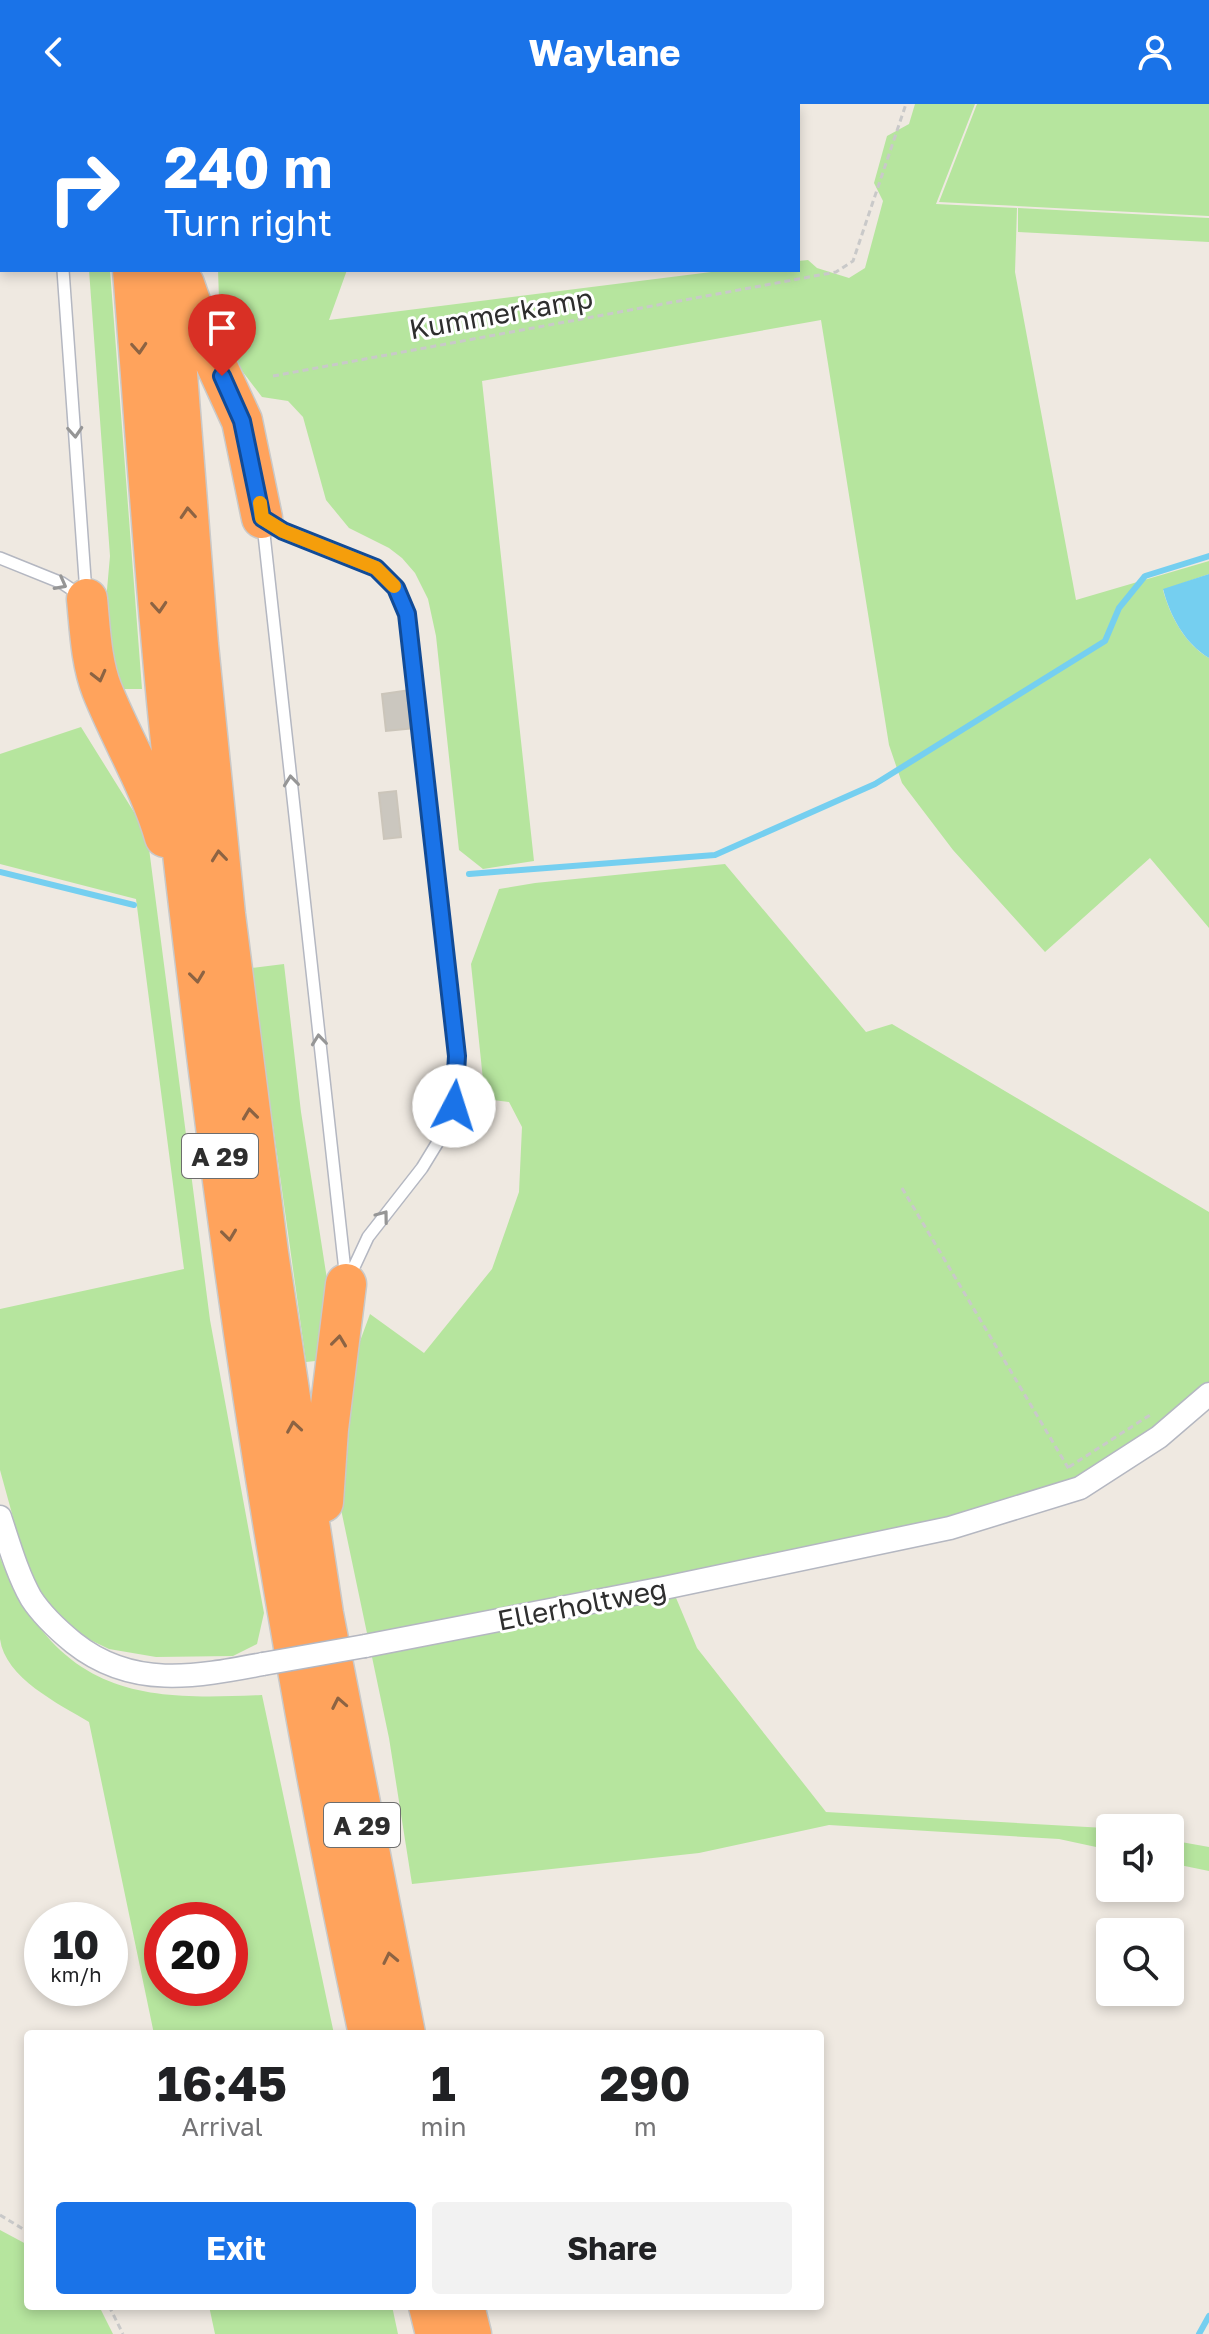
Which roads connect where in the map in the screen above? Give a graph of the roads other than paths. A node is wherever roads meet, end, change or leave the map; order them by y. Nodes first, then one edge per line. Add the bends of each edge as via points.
1 (63, 272) edge
2 (133, 272) edge
3 (169, 272) edge
4 (182, 272) edge
5 (262, 518) junction
6 (0, 558) edge
7 (87, 599) junction
8 (190, 917) junction
9 (346, 1284) junction
10 (1209, 1394) edge
11 (0, 1517) edge
12 (323, 1614) junction
13 (368, 2030) edge
14 (404, 2030) edge
15 (430, 2310) edge
16 (465, 2310) edge
17 (436, 2334) edge
18 (471, 2334) edge

1 -> 7 lane
2 -> 8 highway, A 29 via 162,648
12 -> 3 highway, A 29 via 225,915
4 - 5 highway via 199,327 242,421
9 -> 5 lane
9 -> 5 lane via 368,1237 444,1132 457,1080 454,1024 407,614 396,588 376,568
6 -> 7 lane
7 -> 8 highway via 102,688 154,799
8 -> 13 highway, A 29 via 232,1261 288,1621
12 -> 9 highway via 324,1471
10 - 11 street, Ellerholtweg, bridge via 1159,1437 1080,1488 921,1534 210,1674 165,1677 122,1670 87,1653 57,1630 32,1598
14 -> 12 highway, A 29
15 - 17 highway
16 - 18 highway

